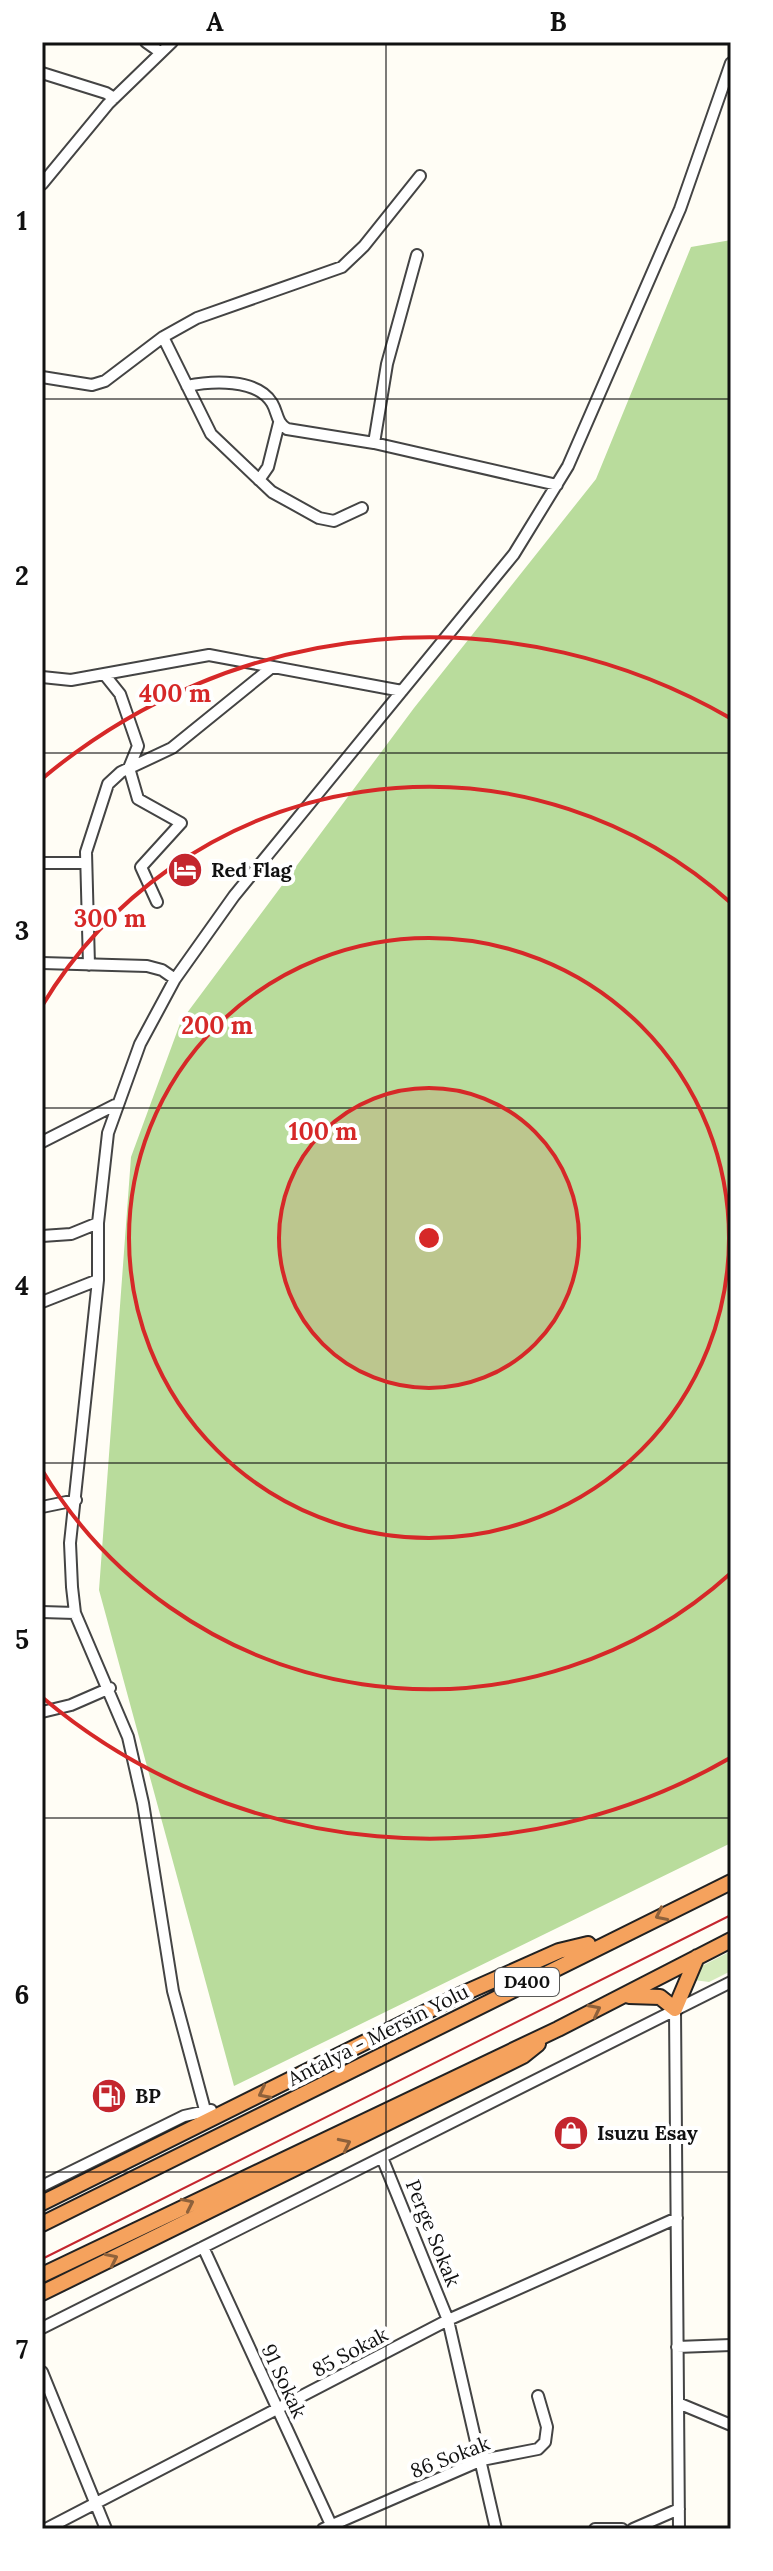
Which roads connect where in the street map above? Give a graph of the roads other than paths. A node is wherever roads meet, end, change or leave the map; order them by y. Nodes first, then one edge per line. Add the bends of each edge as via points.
1 (146, 42) edge
2 (172, 42) edge
3 (160, 52) junction
4 (731, 63) edge
5 (42, 73) edge
6 (114, 98) junction
7 (420, 176) dead end
8 (42, 184) edge
9 (417, 255) dead end
10 (163, 337) junction
11 (42, 377) edge
12 (187, 386) junction
13 (279, 423) junction
14 (374, 443) junction
15 (259, 480) junction
16 (557, 485) junction
17 (362, 508) dead end
18 (272, 667) junction
19 (104, 674) junction
20 (42, 677) edge
21 (402, 691) junction
22 (129, 768) junction
23 (42, 863) edge
24 (86, 863) junction
25 (157, 902) dead end
26 (42, 963) edge
27 (89, 965) junction
28 (175, 979) junction
29 (115, 1105) junction
30 (42, 1142) edge
31 (98, 1223) junction
32 (42, 1236) edge
33 (98, 1280) junction
34 (42, 1302) edge
35 (76, 1500) junction
36 (42, 1507) edge
37 (42, 1612) edge
38 (75, 1613) junction
39 (110, 1688) junction
40 (42, 1712) edge
41 (731, 1882) edge
42 (616, 1937) junction
43 (731, 1940) edge
44 (697, 1957) junction
45 (731, 1982) edge
46 (622, 1997) junction
47 (675, 2009) junction
48 (558, 2029) junction
49 (205, 2110) junction
50 (229, 2111) junction
51 (383, 2160) junction
52 (42, 2186) edge
53 (42, 2203) edge
54 (677, 2218) junction
55 (42, 2224) edge
56 (203, 2247) junction
57 (42, 2275) edge
58 (42, 2293) edge
59 (448, 2320) junction
60 (42, 2328) edge
61 (731, 2345) edge
62 (677, 2347) junction
63 (42, 2372) edge
64 (538, 2396) dead end
65 (678, 2403) junction
66 (278, 2411) junction
67 (731, 2425) edge
68 (482, 2460) junction
69 (96, 2505) junction
70 (679, 2509) junction
71 (329, 2528) edge
72 (46, 2529) edge
73 (106, 2529) edge
74 (496, 2529) edge
75 (595, 2529) edge
76 (622, 2529) edge
77 (633, 2529) edge
78 (679, 2529) edge

1 - 3 street
2 - 3 street
3 - 6 street
4 - 16 street via 680,209
5 - 6 street
6 - 8 street
7 - 10 street via 342,267 197,318
9 - 14 street via 387,364
10 - 11 street via 105,381 92,385
10 - 12 street
12 - 13 street via 204,382 256,389 271,402
12 - 15 street via 211,434
13 - 14 street via 287,429
13 - 15 street via 268,467
14 - 16 street
15 - 17 street via 319,518 342,519
16 - 21 street via 514,554
18 - 19 street via 209,655
18 - 21 street
18 - 22 street via 172,748
19 - 20 street via 71,680
19 - 22 street via 120,694 138,746
21 - 28 street via 234,896
22 - 24 street via 108,784
22 - 25 street via 138,799 181,823 141,867
23 - 24 street
24 - 27 street
26 - 27 street
27 - 28 street via 147,966
28 - 29 street
29 - 30 street
29 - 31 street
31 - 32 street via 71,1234
31 - 33 street
33 - 34 street
33 - 35 street
35 - 36 street
35 - 38 street via 70,1543
37 - 38 street
38 - 39 street
39 - 40 street
39 - 49 street via 131,1750 173,1991
41 -> 42 highway, Antalya - Mersin Yolu / D400
42 -> 50 highway via 559,1951 460,1995
42 - 55 highway, Antalya - Mersin Yolu / D400
43 - 44 highway, D400
44 - 46 highway, D400
44 - 47 highway
45 - 47 street
46 - 47 highway via 660,1997
48 -> 46 highway, D400
47 - 51 street
47 - 54 street
57 -> 48 highway, D400
58 -> 48 highway via 523,2056
49 - 50 street
49 - 52 street
50 - 53 highway
51 - 56 street
51 - 59 street, Perge Sokak
54 - 59 street, 85 Sokak
54 - 62 street
56 - 60 street
56 - 66 street, 91 Sokak
59 - 66 street, 85 Sokak
59 - 68 street, Perge Sokak
61 - 62 street
62 - 65 street
63 - 69 street
64 - 68 street, 86 Sokak via 547,2427 545,2442 527,2452
65 - 67 street
65 - 70 street
66 - 69 street, 85 Sokak
66 - 71 street, 91 Sokak
68 - 71 street, 86 Sokak
68 - 74 street, Perge Sokak
69 - 72 street, 85 Sokak
69 - 73 street
70 - 77 street
70 - 78 street
75 - 76 street

